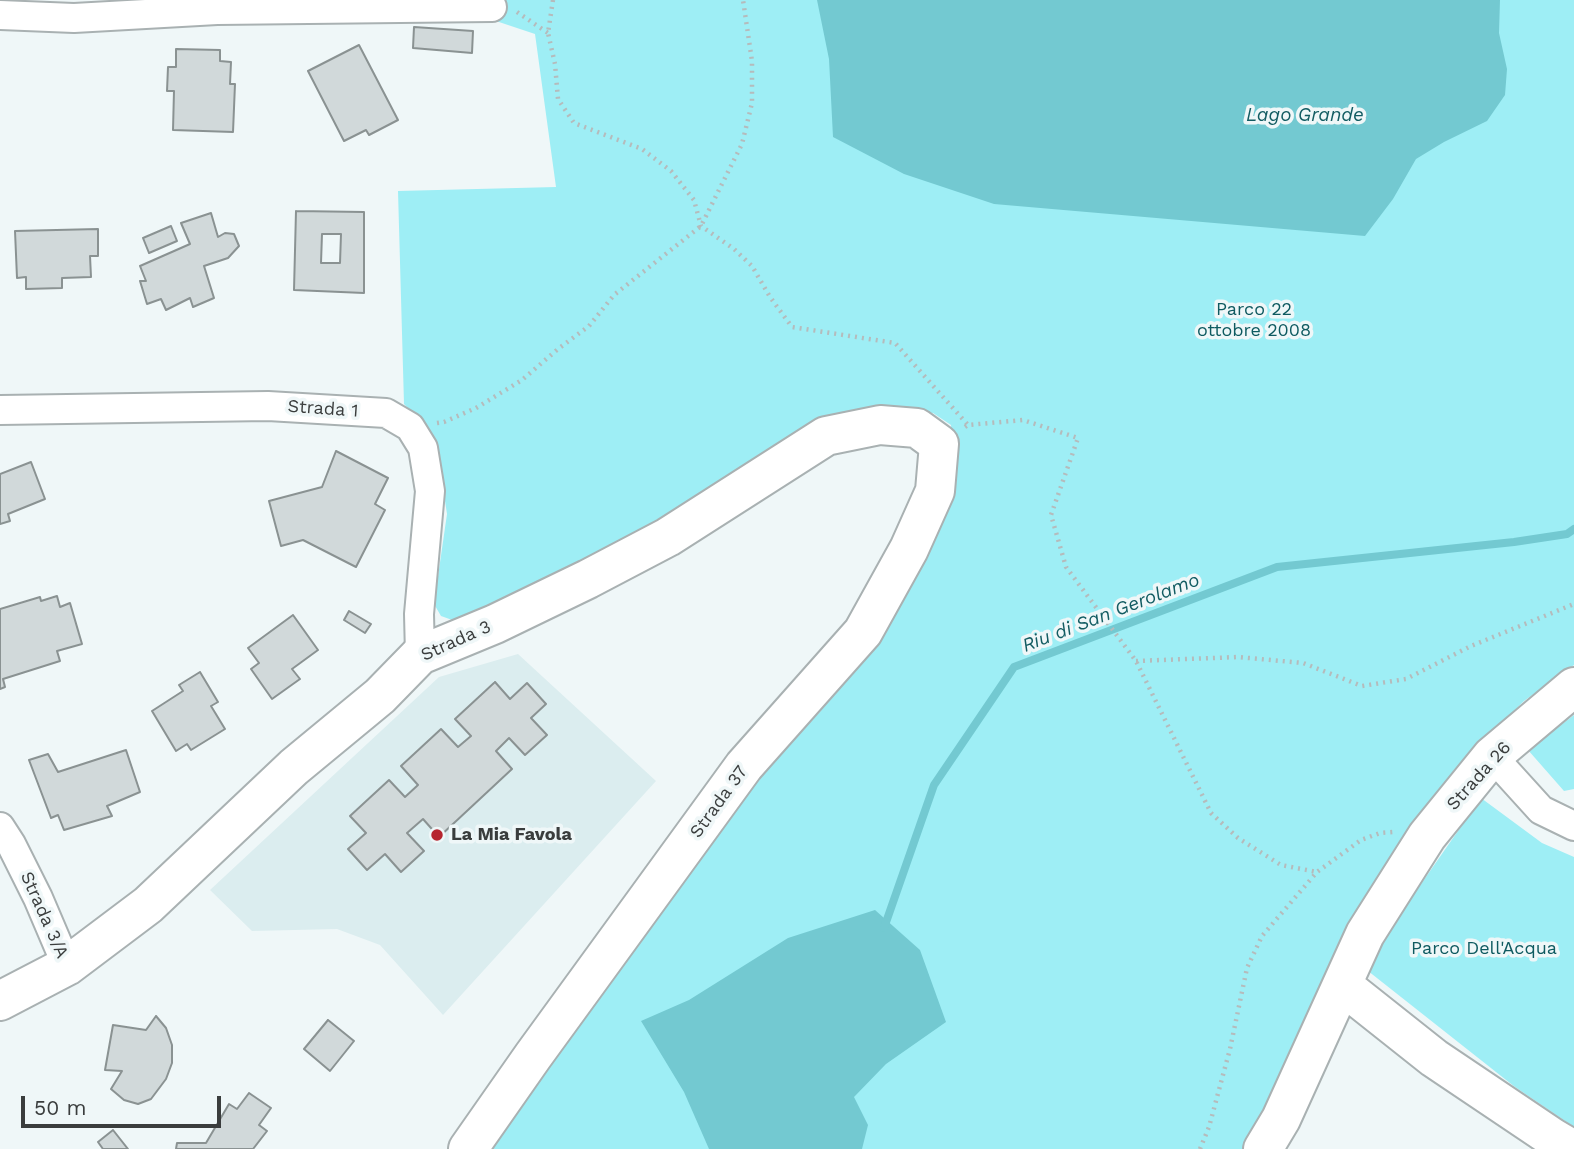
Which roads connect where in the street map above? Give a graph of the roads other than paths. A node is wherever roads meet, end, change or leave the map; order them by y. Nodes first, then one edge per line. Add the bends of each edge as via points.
1 (492, 7) road end
2 (0, 15) edge
3 (0, 410) edge
4 (939, 444) joint
5 (420, 655) junction
6 (1574, 687) edge
7 (1492, 756) junction
8 (1574, 826) edge
9 (0, 827) edge
10 (66, 966) junction
11 (1342, 985) junction
12 (0, 1001) edge
13 (468, 1149) edge
14 (1263, 1149) edge
15 (1572, 1149) edge

1 - 2 street via 216,10 74,18
3 - 5 street, Strada 1 via 268,406 386,413 410,427 423,448 430,491
4 - 5 street, Strada 3 via 917,428 880,425 826,436 668,537 495,624
4 - 13 street, Strada 37 via 935,491 863,632 744,766
5 - 10 street, Strada 3 via 148,905
6 - 7 street, Strada 26
7 - 8 street via 1541,810
7 - 11 street, Strada 26 via 1423,844 1365,934
9 - 10 street, Strada 3/A via 38,898
10 - 12 street, Strada 3
11 - 14 street, Strada 26
11 - 15 street via 1434,1058

